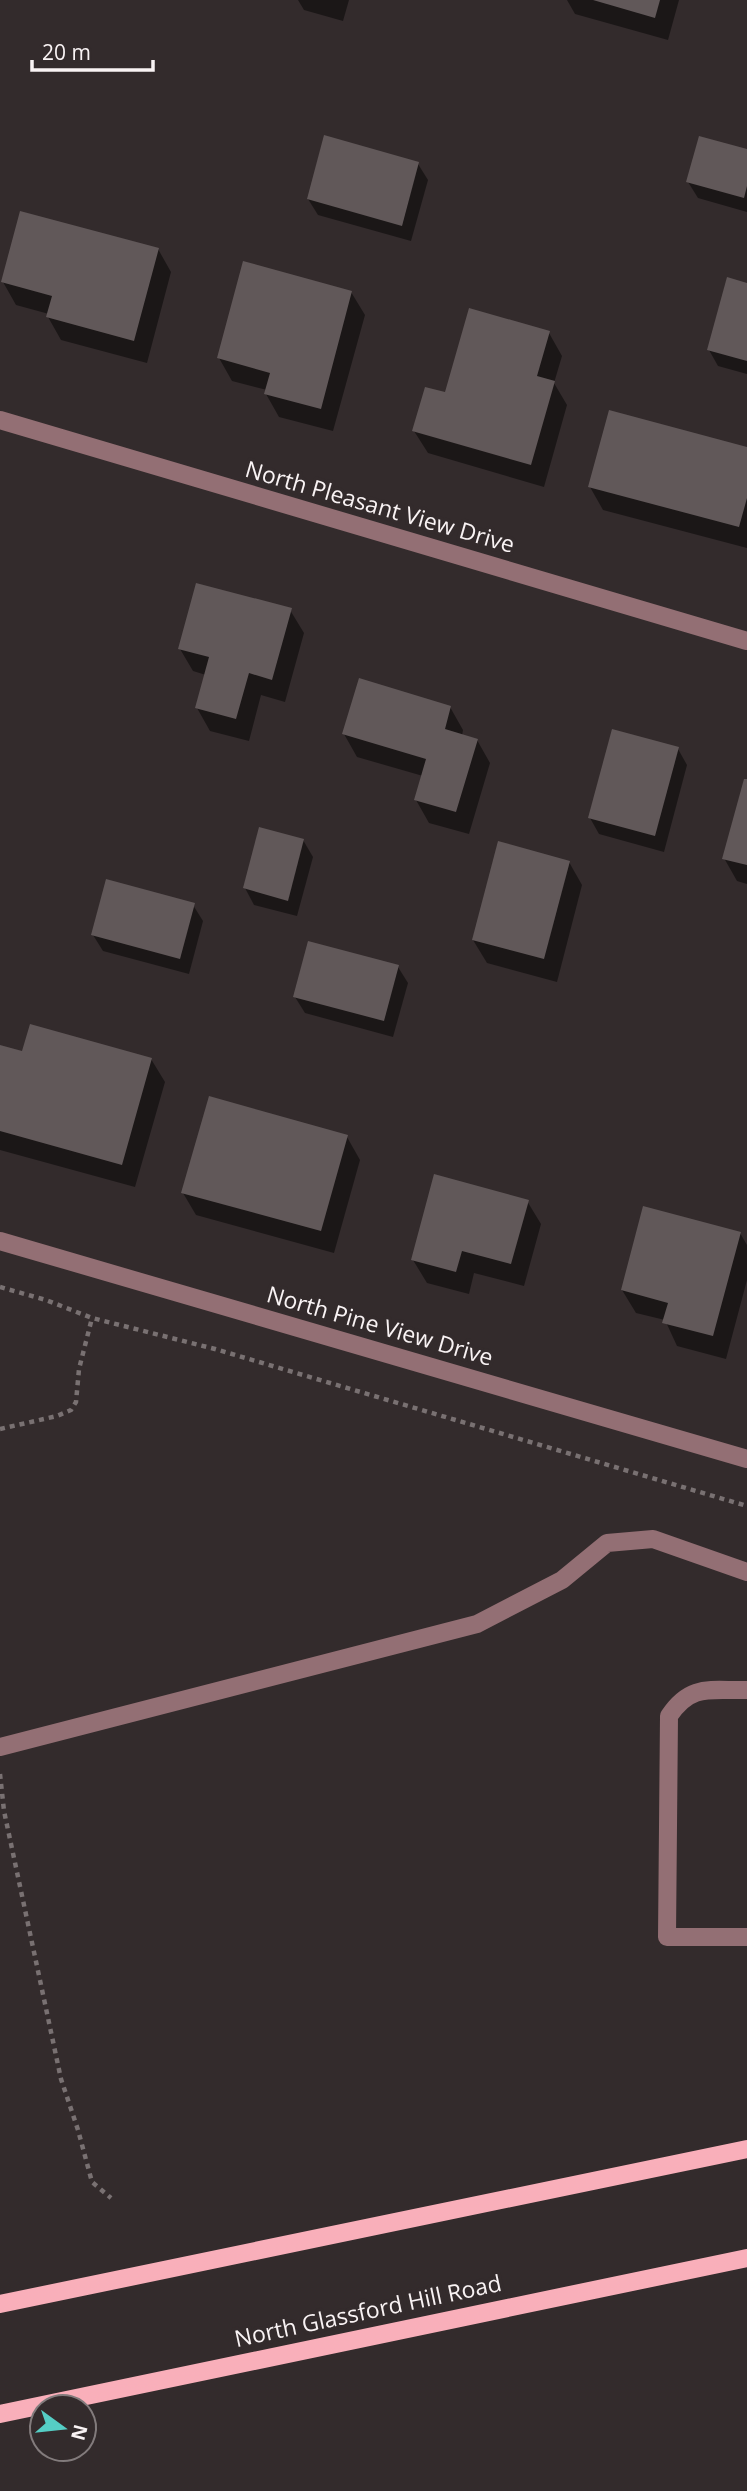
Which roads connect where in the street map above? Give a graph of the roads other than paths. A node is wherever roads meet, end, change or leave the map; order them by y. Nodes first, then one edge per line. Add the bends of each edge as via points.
1 (0, 420) edge
2 (747, 640) edge
3 (0, 1241) edge
4 (747, 1459) edge
5 (747, 1572) edge
6 (747, 1690) edge
7 (0, 1747) edge
8 (747, 1937) edge
9 (747, 2150) edge
10 (747, 2258) edge
11 (0, 2304) edge
12 (0, 2414) edge

1 - 2 street, North Pleasant View Drive
3 - 4 street, North Pine View Drive
5 - 7 street via 653,1539 607,1544 562,1580 477,1624
6 - 8 street via 696,1691 678,1702 669,1716 667,1937
9 - 11 main road
10 - 12 main road, North Glassford Hill Road

